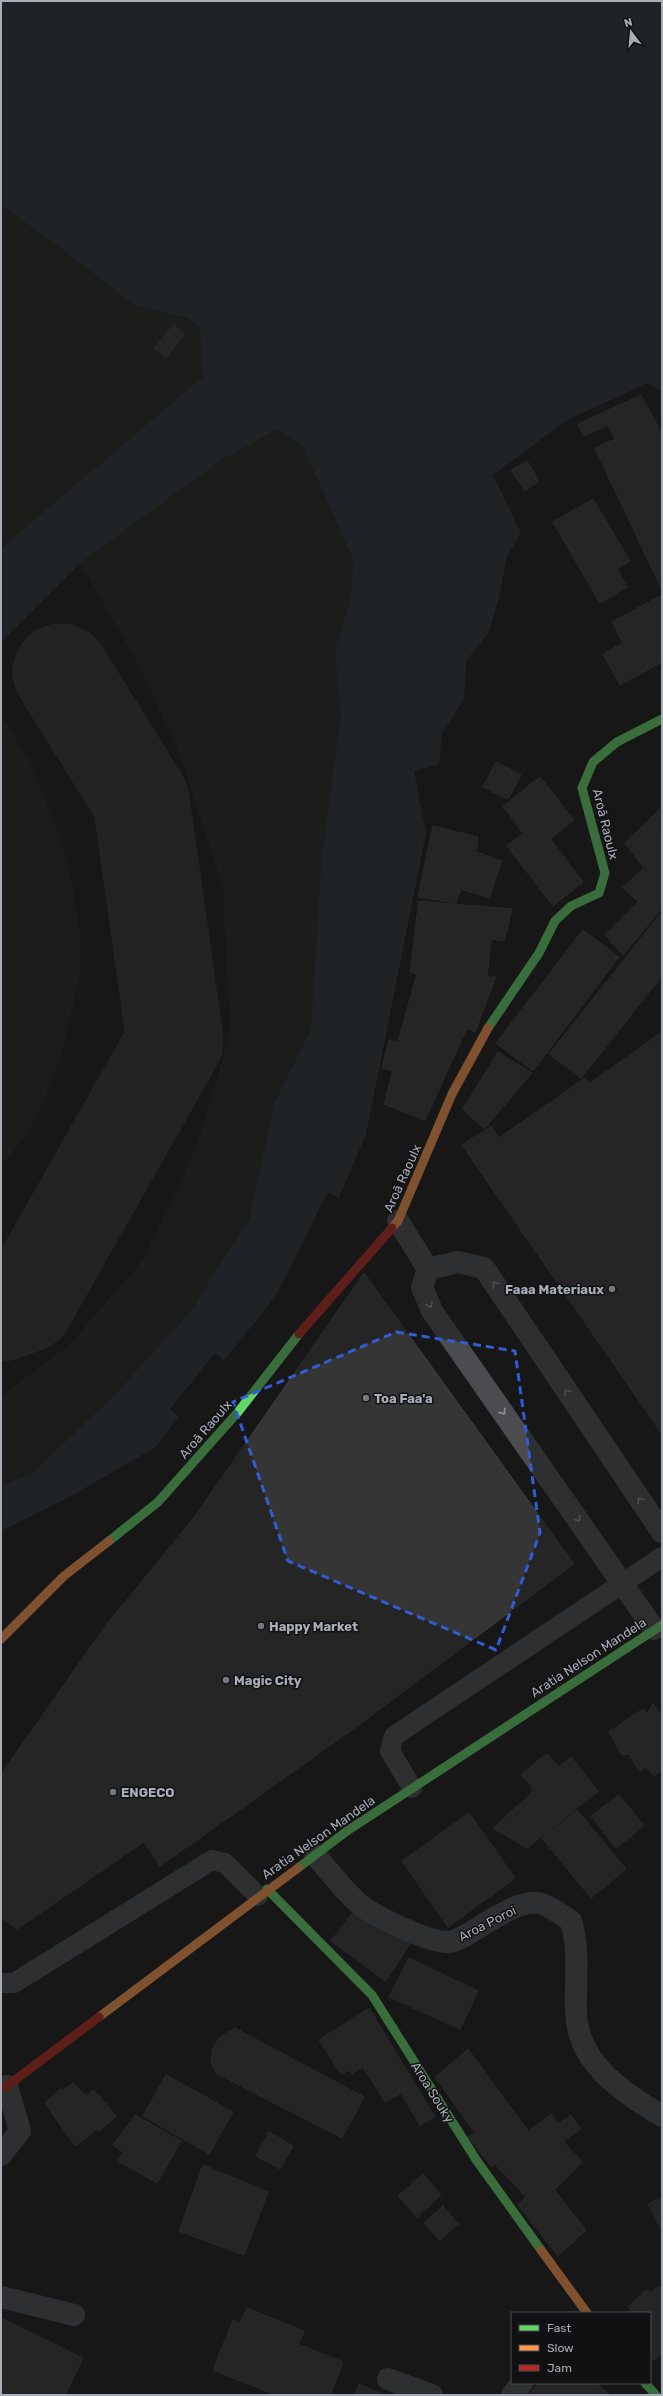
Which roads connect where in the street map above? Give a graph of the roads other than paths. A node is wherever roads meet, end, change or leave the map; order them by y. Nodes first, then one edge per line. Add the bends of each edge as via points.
1 (662, 719) edge
2 (398, 1221) junction
3 (428, 1269) junction
4 (662, 1532) edge
5 (662, 1557) edge
6 (622, 1582) junction
7 (658, 1627) edge
8 (1, 1639) edge
9 (412, 1788) junction
10 (314, 1855) junction
11 (263, 1892) junction
12 (1, 1984) edge
13 (4, 2087) edge
14 (662, 2116) edge
15 (1, 2155) edge
16 (1, 2297) edge
17 (584, 2311) edge
18 (74, 2315) dead end
19 (388, 2379) dead end
20 (521, 2384) edge
21 (646, 2384) edge
22 (432, 2395) edge
23 (512, 2395) edge
24 (656, 2395) edge

1 - 2 street, Aroā Raoulx via 617,742 593,762 582,788 605,873 599,893 571,906 555,921 539,953 490,1024 452,1094
2 - 3 street
2 - 8 street, Aroā Raoulx via 312,1318 238,1412 158,1502 64,1576
4 -> 3 street via 484,1268 458,1262
3 -> 6 street via 422,1288 432,1311
5 - 6 lane
6 - 7 street
6 - 9 lane via 394,1736 390,1752
7 - 9 street, Aratia Nelson Mandela
9 - 10 street, Aratia Nelson Mandela
10 - 11 street, Aratia Nelson Mandela
10 - 14 street, Aroa Poroi via 358,1902 397,1925 429,1939 449,1942 519,1906 538,1903 571,1921 577,1942 576,2012 581,2042 596,2065 626,2094
11 - 12 lane via 225,1863 212,1860 14,1983
11 - 13 street, Aratia Nelson Mandela
11 - 17 street, Aroa Souky via 372,1995 476,2161
13 - 15 street via 20,2131
16 - 18 street
19 - 22 street
20 - 23 street
21 - 24 street

